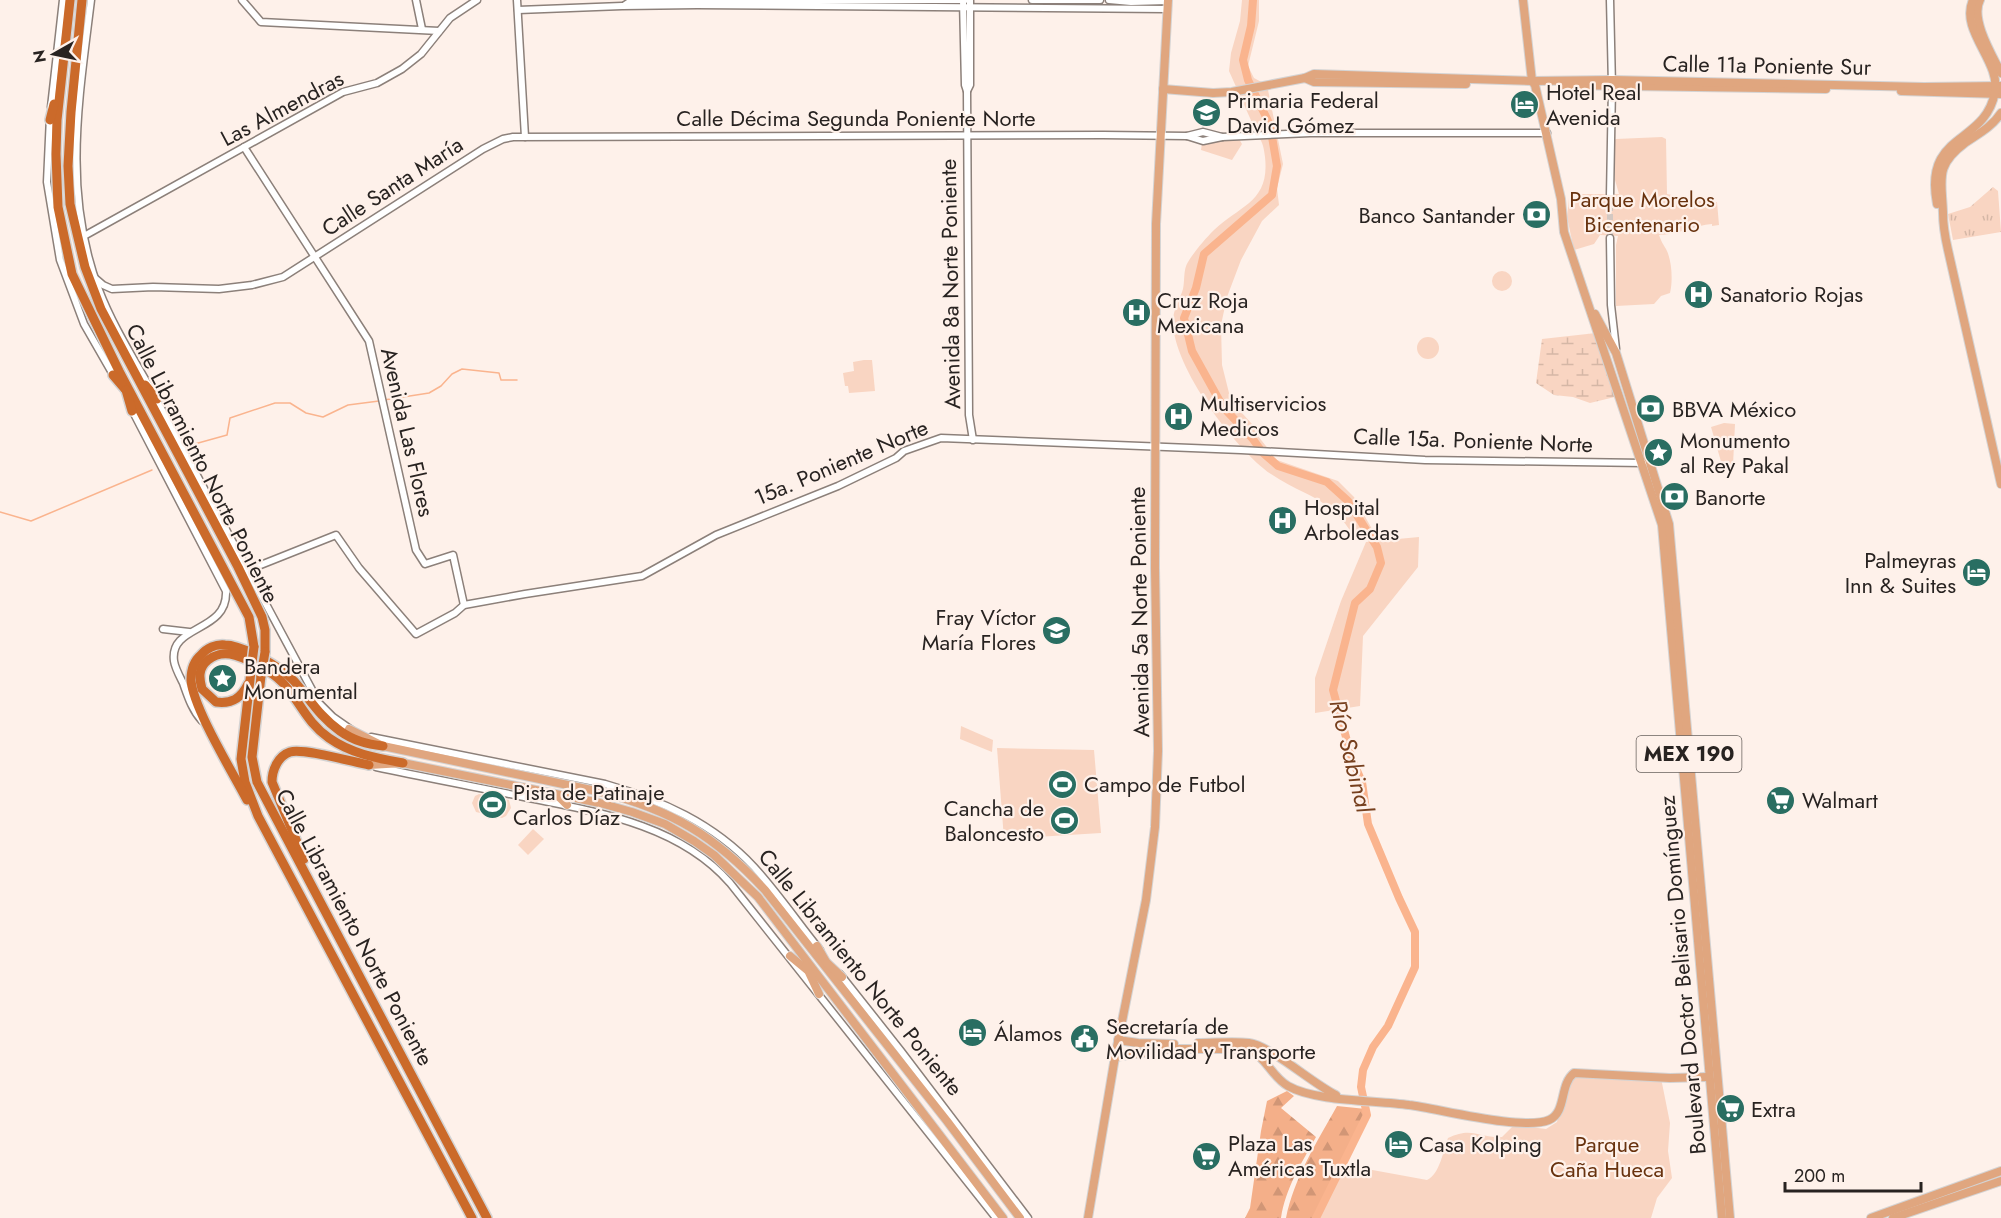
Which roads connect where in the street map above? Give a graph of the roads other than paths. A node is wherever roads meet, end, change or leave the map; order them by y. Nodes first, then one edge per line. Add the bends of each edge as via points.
1 (63, 0) edge
2 (70, 0) edge
3 (82, 0) edge
4 (91, 0) edge
5 (242, 0) edge
6 (416, 0) edge
7 (477, 0) edge
8 (517, 0) edge
9 (1032, 0) edge
10 (1100, 0) edge
11 (1109, 0) edge
12 (1523, 0) edge
13 (1610, 0) edge
14 (1973, 0) edge
15 (1980, 0) edge
16 (966, 3) edge
17 (1167, 3) edge
18 (518, 10) junction
19 (422, 29) junction
20 (439, 31) junction
21 (2001, 72) edge
22 (1305, 78) junction
23 (1505, 82) junction
24 (1533, 83) junction
25 (1612, 83) junction
26 (77, 84) junction
27 (57, 88) junction
28 (1163, 89) junction
29 (1998, 90) edge
30 (74, 107) junction
31 (2001, 113) edge
32 (54, 120) junction
33 (1547, 134) junction
34 (1160, 135) junction
35 (966, 136) junction
36 (525, 137) junction
37 (244, 147) junction
38 (1610, 196) tunnel mouth
39 (1942, 217) junction
40 (84, 236) junction
41 (1610, 238) tunnel mouth
42 (314, 258) junction
43 (96, 279) junction
44 (112, 288) junction
45 (103, 299) junction
46 (1589, 304) junction
47 (1616, 353) junction
48 (134, 365) junction
49 (116, 373) junction
50 (153, 400) junction
51 (136, 409) junction
52 (973, 440) junction
53 (1155, 448) junction
54 (176, 450) junction
55 (1268, 451) joint
56 (1641, 462) junction
57 (1652, 465) junction
58 (2001, 484) edge
59 (208, 496) junction
60 (248, 570) junction
61 (464, 605) junction
62 (163, 629) dead end
63 (189, 632) junction
64 (251, 675) junction
65 (208, 726) junction
66 (349, 729) junction
67 (383, 746) junction
68 (403, 764) junction
69 (369, 765) junction
70 (471, 765) junction
71 (469, 777) junction
72 (556, 794) junction
73 (567, 805) junction
74 (258, 816) junction
75 (317, 895) junction
76 (814, 948) junction
77 (801, 954) junction
78 (790, 956) junction
79 (808, 971) junction
80 (839, 980) junction
81 (822, 982) junction
82 (819, 994) junction
83 (1118, 1040) junction
84 (1115, 1057) junction
85 (1708, 1077) junction
86 (1341, 1098) junction
87 (2001, 1171) edge
88 (2001, 1181) edge
89 (981, 1187) junction
90 (1024, 1216) edge
91 (472, 1218) edge
92 (487, 1218) edge
93 (996, 1218) edge
94 (1003, 1218) edge
95 (1088, 1218) edge
96 (1722, 1218) edge
97 (1730, 1218) edge
98 (1873, 1218) edge
99 (1893, 1218) edge

1 - 27 street
2 - 27 highway, Calle Libramiento Norte Poniente
3 - 26 highway, Calle Libramiento Norte Poniente
4 - 26 street
5 - 19 street via 261,22
6 - 19 street
7 - 20 street, Las Almendras via 450,18
8 - 18 street
9 - 10 street
11 - 17 street
12 - 24 main road, MEX 190
13 - 25 street
14 - 29 main road via 1971,21
15 - 21 main road via 1978,22
16 - 17 street
16 - 18 street via 631,1 622,6
16 - 35 street, Avenida 8a Norte Poniente
17 - 28 main road, Avenida 5a Norte Poniente
18 - 36 street
19 - 20 street
20 - 37 street, Las Almendras via 421,54 390,76 343,92
22 - 23 main road via 1314,82
22 - 23 main road via 1314,74
22 - 28 main road via 1213,93
23 - 24 main road, Calle 11a Poniente Sur
24 - 25 main road, Calle 11a Poniente Sur
24 - 33 main road, MEX 190
25 - 29 main road, Calle 11a Poniente Sur
25 - 38 street
26 - 30 highway, Calle Libramiento Norte Poniente
27 - 32 highway, Calle Libramiento Norte Poniente
27 - 32 highway
28 - 34 main road, Avenida 5a Norte Poniente
29 - 39 main road via 1985,118 1953,143 1936,166 1935,193
30 - 40 street via 77,203
30 - 48 highway, Calle Libramiento Norte Poniente via 68,166 75,232 101,309
31 - 39 main road via 1987,129 1956,150 1943,168
32 - 49 highway, Calle Libramiento Norte Poniente via 58,207 72,274
33 - 34 street, Calle Décima Segunda Poniente Norte via 1310,133 1203,141
33 - 46 main road, MEX 190 via 1564,232
34 - 35 street, Calle Décima Segunda Poniente Norte
34 - 53 main road, Avenida 5a Norte Poniente
35 - 36 street, Calle Décima Segunda Poniente Norte
35 - 52 street, Avenida 8a Norte Poniente via 969,415
36 - 42 street, Calle Santa María via 503,140 483,149
37 - 40 street, Las Almendras
37 - 42 street, Avenida Las Flores
39 - 58 main road
40 - 43 street
41 - 47 street
42 - 44 street, Calle Santa María via 283,277 252,285 219,289
42 - 61 street, Avenida Las Flores via 369,341 416,550 425,564 453,555
43 - 44 street
43 - 45 street
44 - 45 street
45 - 48 street
46 - 47 main road, Boulevard Doctor Belisario Domínguez / MEX 190
46 - 56 main road, Boulevard Doctor Belisario Domínguez / MEX 190
47 - 57 main road, Boulevard Doctor Belisario Domínguez / MEX 190
48 - 50 highway, Calle Libramiento Norte Poniente
48 - 50 highway
49 - 51 highway
49 - 51 highway, Calle Libramiento Norte Poniente
50 - 54 highway, Calle Libramiento Norte Poniente
50 - 59 street
51 - 63 street via 226,591 219,616
51 - 64 highway, Calle Libramiento Norte Poniente, bridge via 249,617 254,647
52 - 53 street, 15a. Poniente Norte
52 - 61 street, 15a. Poniente Norte via 934,438 838,486 716,535 642,576
53 - 55 street, 15a. Poniente Norte
53 - 83 main road, Avenida 5a Norte Poniente via 1157,800 1146,900
54 - 59 highway
54 - 75 highway, Calle Libramiento Norte Poniente, bridge via 262,617 265,652 253,770
55 - 56 street, Calle 15a. Poniente Norte via 1425,460
56 - 57 street, Calle 15a. Poniente Norte
56 - 85 main road, Boulevard Doctor Belisario Domínguez / MEX 190 via 1662,525 1665,547
57 - 97 main road, Boulevard Doctor Belisario Domínguez / MEX 190 via 1670,534
59 - 60 street
60 - 61 street, 15a. Poniente Norte via 336,535 359,568 417,634
60 - 66 street via 319,704
62 - 63 street
63 - 65 street via 179,643 174,661 195,713
64 - 68 highway via 239,698 216,702 202,689 200,671 212,657 240,657 283,682 315,728 330,739 359,754
64 - 74 highway, Calle Libramiento Norte Poniente via 241,759
65 - 67 highway via 193,691 192,669 210,648 226,645 284,672 340,731 362,743
65 - 74 highway
66 - 67 main road
66 - 76 street, Calle Libramiento Norte Poniente via 408,746 604,784 675,808 705,825 753,866
67 - 70 main road
68 - 69 main road
68 - 71 main road
69 - 73 street
69 - 75 highway via 295,751 283,755 274,768 274,791
70 - 71 main road
70 - 76 main road via 601,792 669,814 708,838 745,869
71 - 72 main road
72 - 73 main road
72 - 77 main road via 633,812 694,841 758,897
73 - 78 street via 625,819 700,855 722,874
74 - 91 highway, Calle Libramiento Norte Poniente
75 - 92 highway, Calle Libramiento Norte Poniente
76 - 80 main road
76 - 80 main road
77 - 79 main road
77 - 81 main road
78 - 79 main road
78 - 82 street
79 - 81 main road
79 - 82 main road
80 - 90 main road
80 - 90 street, Calle Libramiento Norte Poniente via 907,1059
81 - 89 main road
82 - 93 street
83 - 84 main road, Avenida 5a Norte Poniente
83 - 86 main road via 1153,1044 1251,1043 1265,1048
84 - 86 main road via 1168,1049 1249,1049 1289,1086
84 - 95 main road, Avenida 5a Norte Poniente
85 - 86 main road via 1574,1074 1566,1083 1559,1110 1552,1119 1541,1122 1506,1121
85 - 96 main road, Boulevard Doctor Belisario Domínguez / MEX 190
87 - 98 main road
88 - 99 main road
89 - 93 main road
89 - 94 main road

